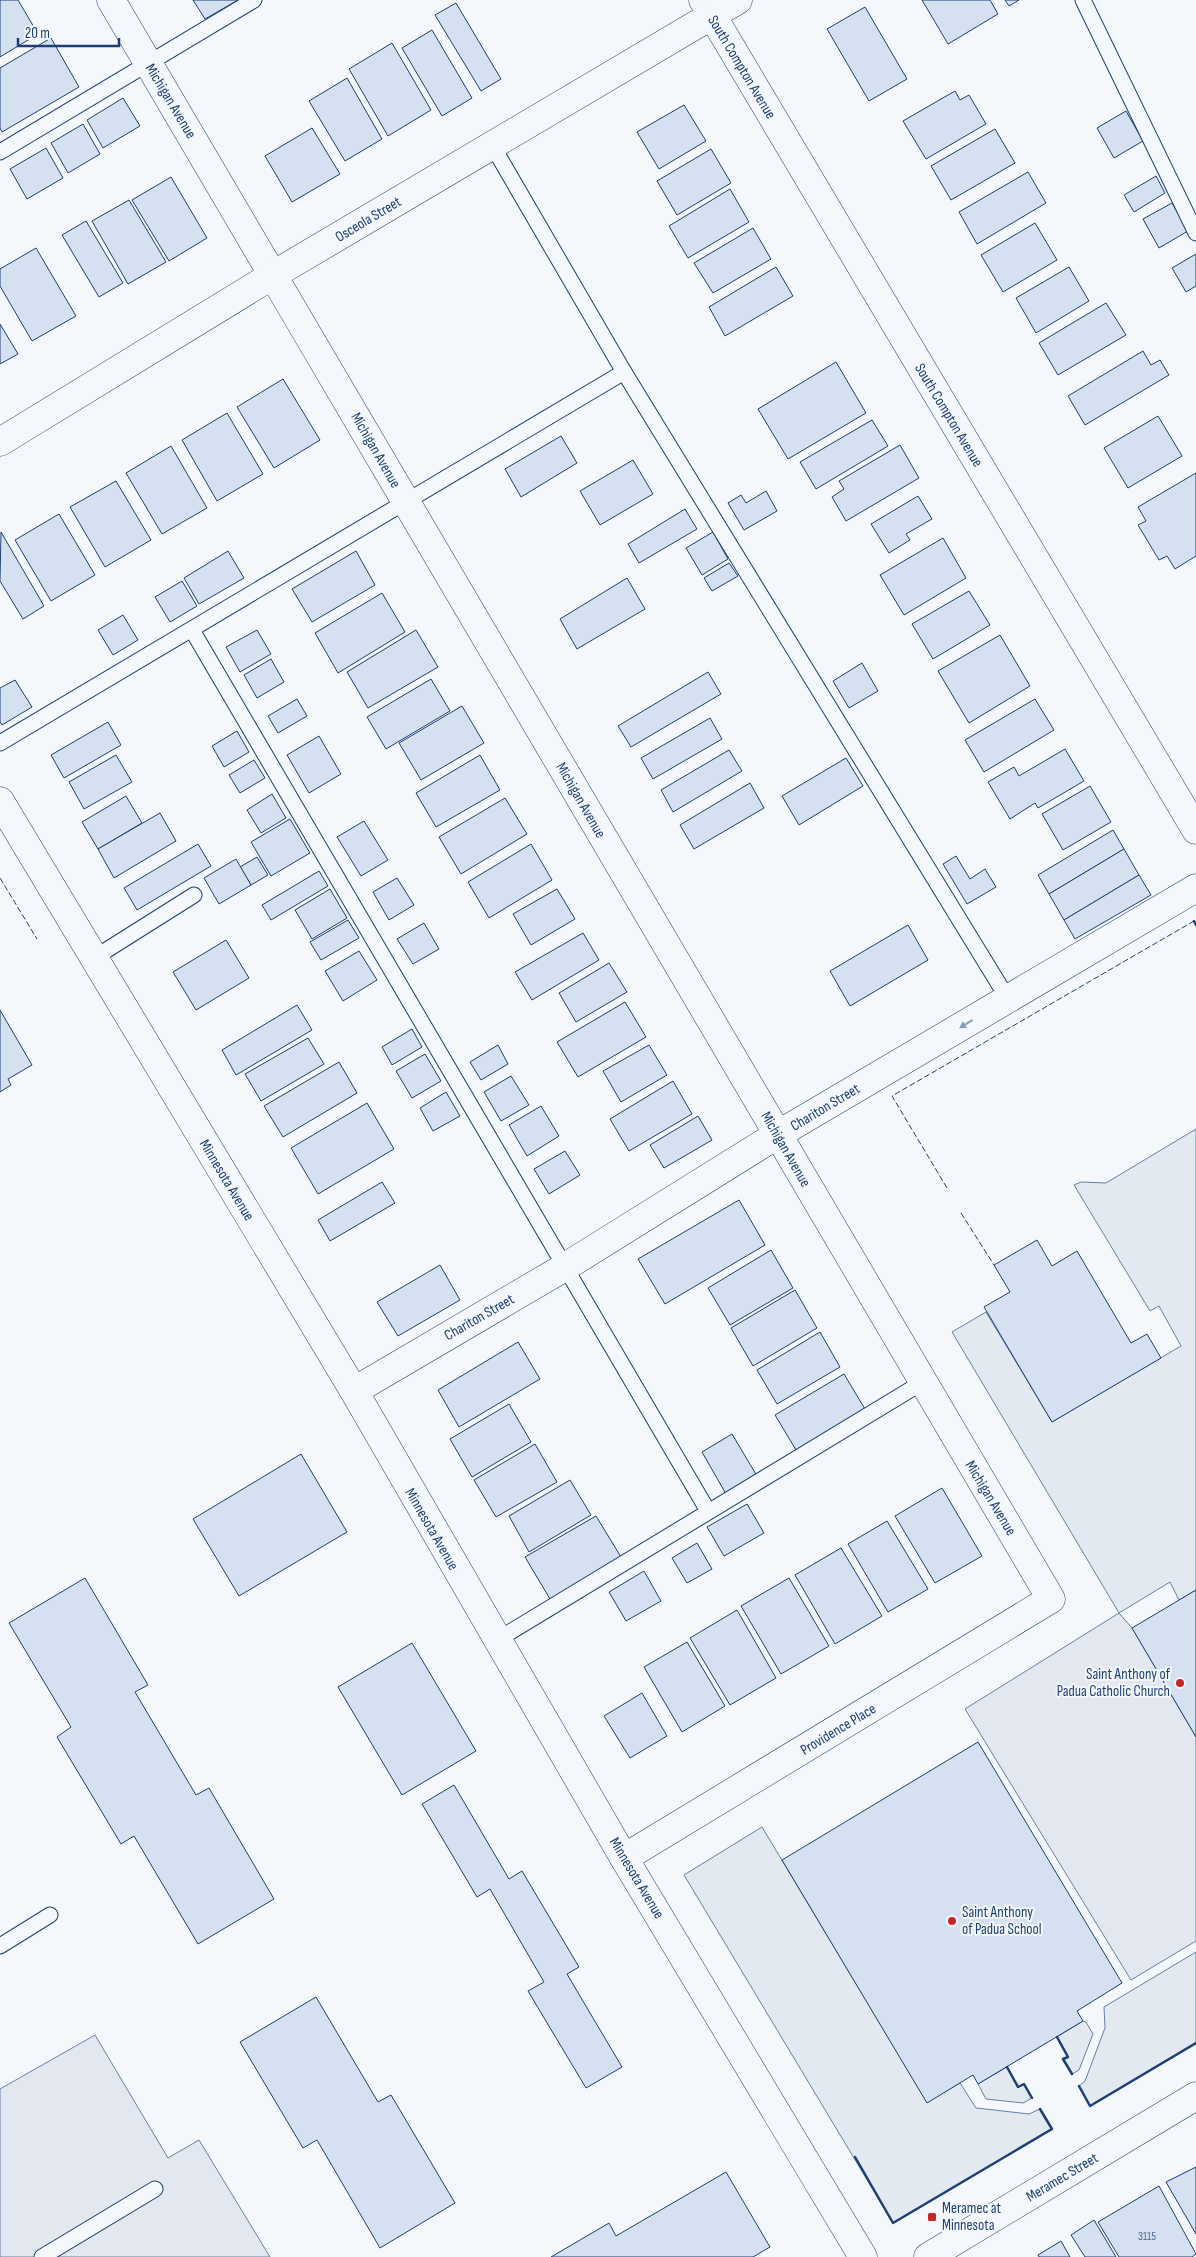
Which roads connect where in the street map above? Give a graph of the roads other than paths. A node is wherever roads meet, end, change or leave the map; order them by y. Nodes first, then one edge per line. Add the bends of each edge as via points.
1 (111, 0) edge
2 (254, 0) edge
3 (738, 0) edge
4 (1083, 0) edge
5 (707, 8) edge
6 (148, 64) junction
7 (492, 145) junction
8 (0, 152) edge
9 (1196, 233) edge
10 (273, 275) junction
11 (624, 372) junction
12 (0, 442) edge
13 (406, 502) junction
14 (192, 630) junction
15 (0, 743) edge
16 (0, 801) edge
17 (1196, 830) edge
18 (1196, 888) edge
19 (194, 895) dead end
20 (94, 958) junction
21 (1008, 999) junction
22 (777, 1135) junction
23 (565, 1268) junction
24 (923, 1382) junction
25 (354, 1391) junction
26 (708, 1511) junction
27 (1051, 1599) joint
28 (497, 1640) junction
29 (624, 1858) junction
30 (50, 1916) dead end
31 (0, 1946) edge
32 (1196, 2096) edge
33 (155, 2189) dead end
34 (42, 2257) edge
35 (863, 2257) edge
36 (928, 2257) edge

1 - 6 street, Michigan Avenue
2 - 6 lane
3 - 5 street, Osceola Street
4 - 9 lane
5 - 7 street, Osceola Street
5 - 17 street, South Compton Avenue
6 - 8 lane
6 - 10 street, Michigan Avenue
7 - 10 street, Osceola Street
7 - 11 lane
10 - 12 street, Osceola Street
10 - 13 street, Michigan Avenue
11 - 13 lane
11 - 21 lane
13 - 14 lane
13 - 22 street, Michigan Avenue
14 - 15 lane
14 - 23 lane
16 - 20 street, Minnesota Avenue
18 - 21 street, Chariton Street
19 - 20 lane
20 - 25 street, Minnesota Avenue
21 -> 22 street, Chariton Street
22 - 23 street, Chariton Street
22 - 24 street, Michigan Avenue
23 - 25 street, Chariton Street
23 - 26 lane
24 - 26 lane
24 - 27 street, Michigan Avenue
25 - 28 street, Minnesota Avenue
26 - 28 lane
27 - 29 street, Providence Place
28 - 29 street, Minnesota Avenue
29 - 35 street, Minnesota Avenue
30 - 31 lane
32 - 36 street, Meramec Street
33 - 34 lane

